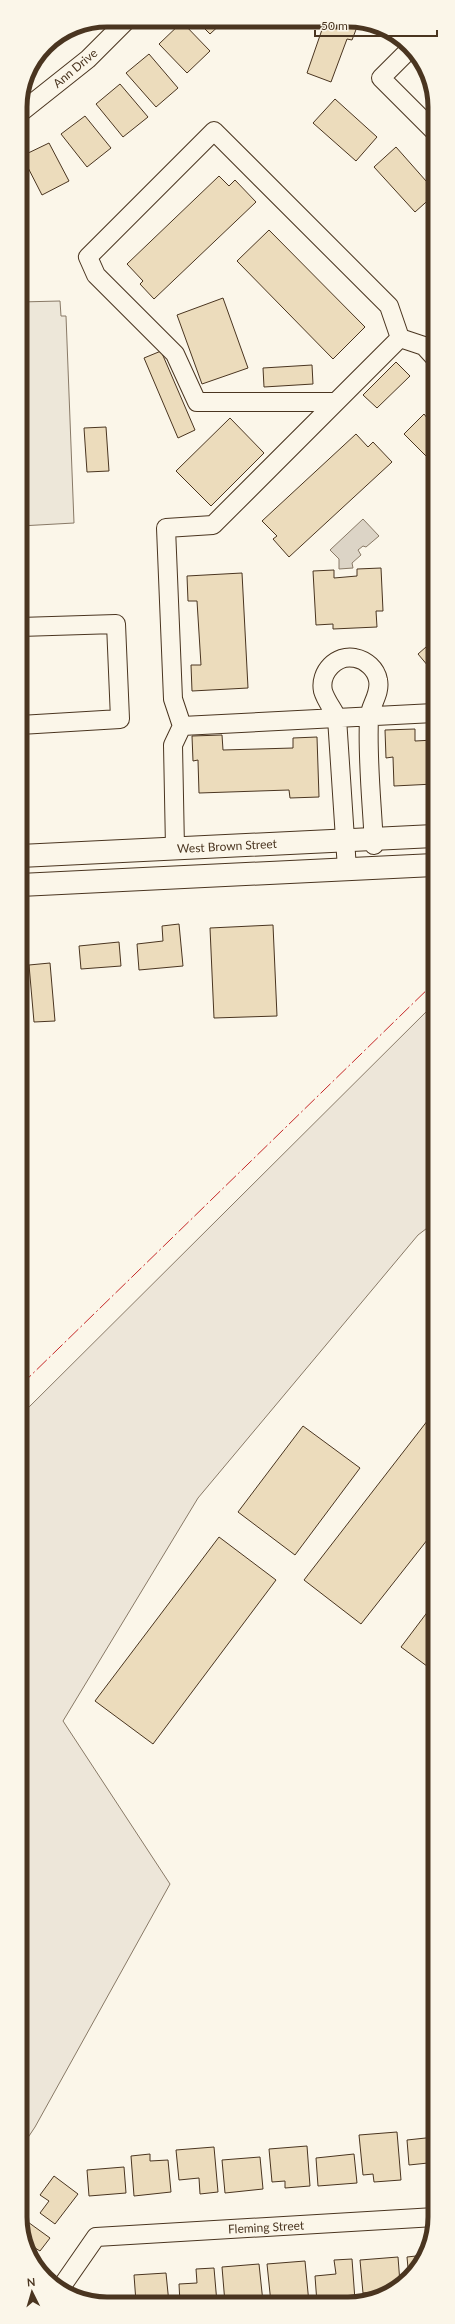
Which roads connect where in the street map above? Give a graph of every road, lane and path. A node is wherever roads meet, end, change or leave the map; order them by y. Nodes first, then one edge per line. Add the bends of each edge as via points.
1 (120, 27) edge
2 (407, 52) edge
3 (27, 107) edge
4 (428, 125) edge
5 (400, 338) junction
6 (428, 350) edge
7 (336, 402) junction
8 (27, 627) edge
9 (428, 714) edge
10 (369, 716) junction
11 (337, 718) junction
12 (27, 725) edge
13 (182, 726) junction
14 (428, 837) edge
15 (374, 842) junction
16 (176, 848) junction
17 (67, 854) junction
18 (27, 856) edge
19 (345, 856) junction
20 (428, 864) edge
21 (67, 883) junction
22 (27, 885) edge
23 (428, 2218) edge
24 (64, 2283) edge

1 - 3 street, Ann Drive via 88,59
2 - 4 street via 381,78
5 - 6 street via 424,346
5 - 7 street
5 - 7 street via 389,306 214,131 88,257 96,275 175,354 197,402
7 - 13 street via 213,525 166,528 173,699
8 - 12 street via 116,624 120,719
9 - 10 street
10 - 11 street
10 - 11 street via 378,688 375,672 362,660 345,658 330,666 323,682 326,699
10 - 15 street
11 - 13 street
11 - 19 street
13 - 16 street via 173,745
14 - 15 main road
15 - 19 main road via 373,856
16 - 17 main road, West Brown Street
16 - 19 main road, West Brown Street
17 - 18 main road, West Brown Street
17 - 21 main road
19 - 20 main road, West Brown Street
19 - 21 main road via 282,862 260,874
21 - 22 main road
23 - 24 street, Fleming Street via 96,2237

